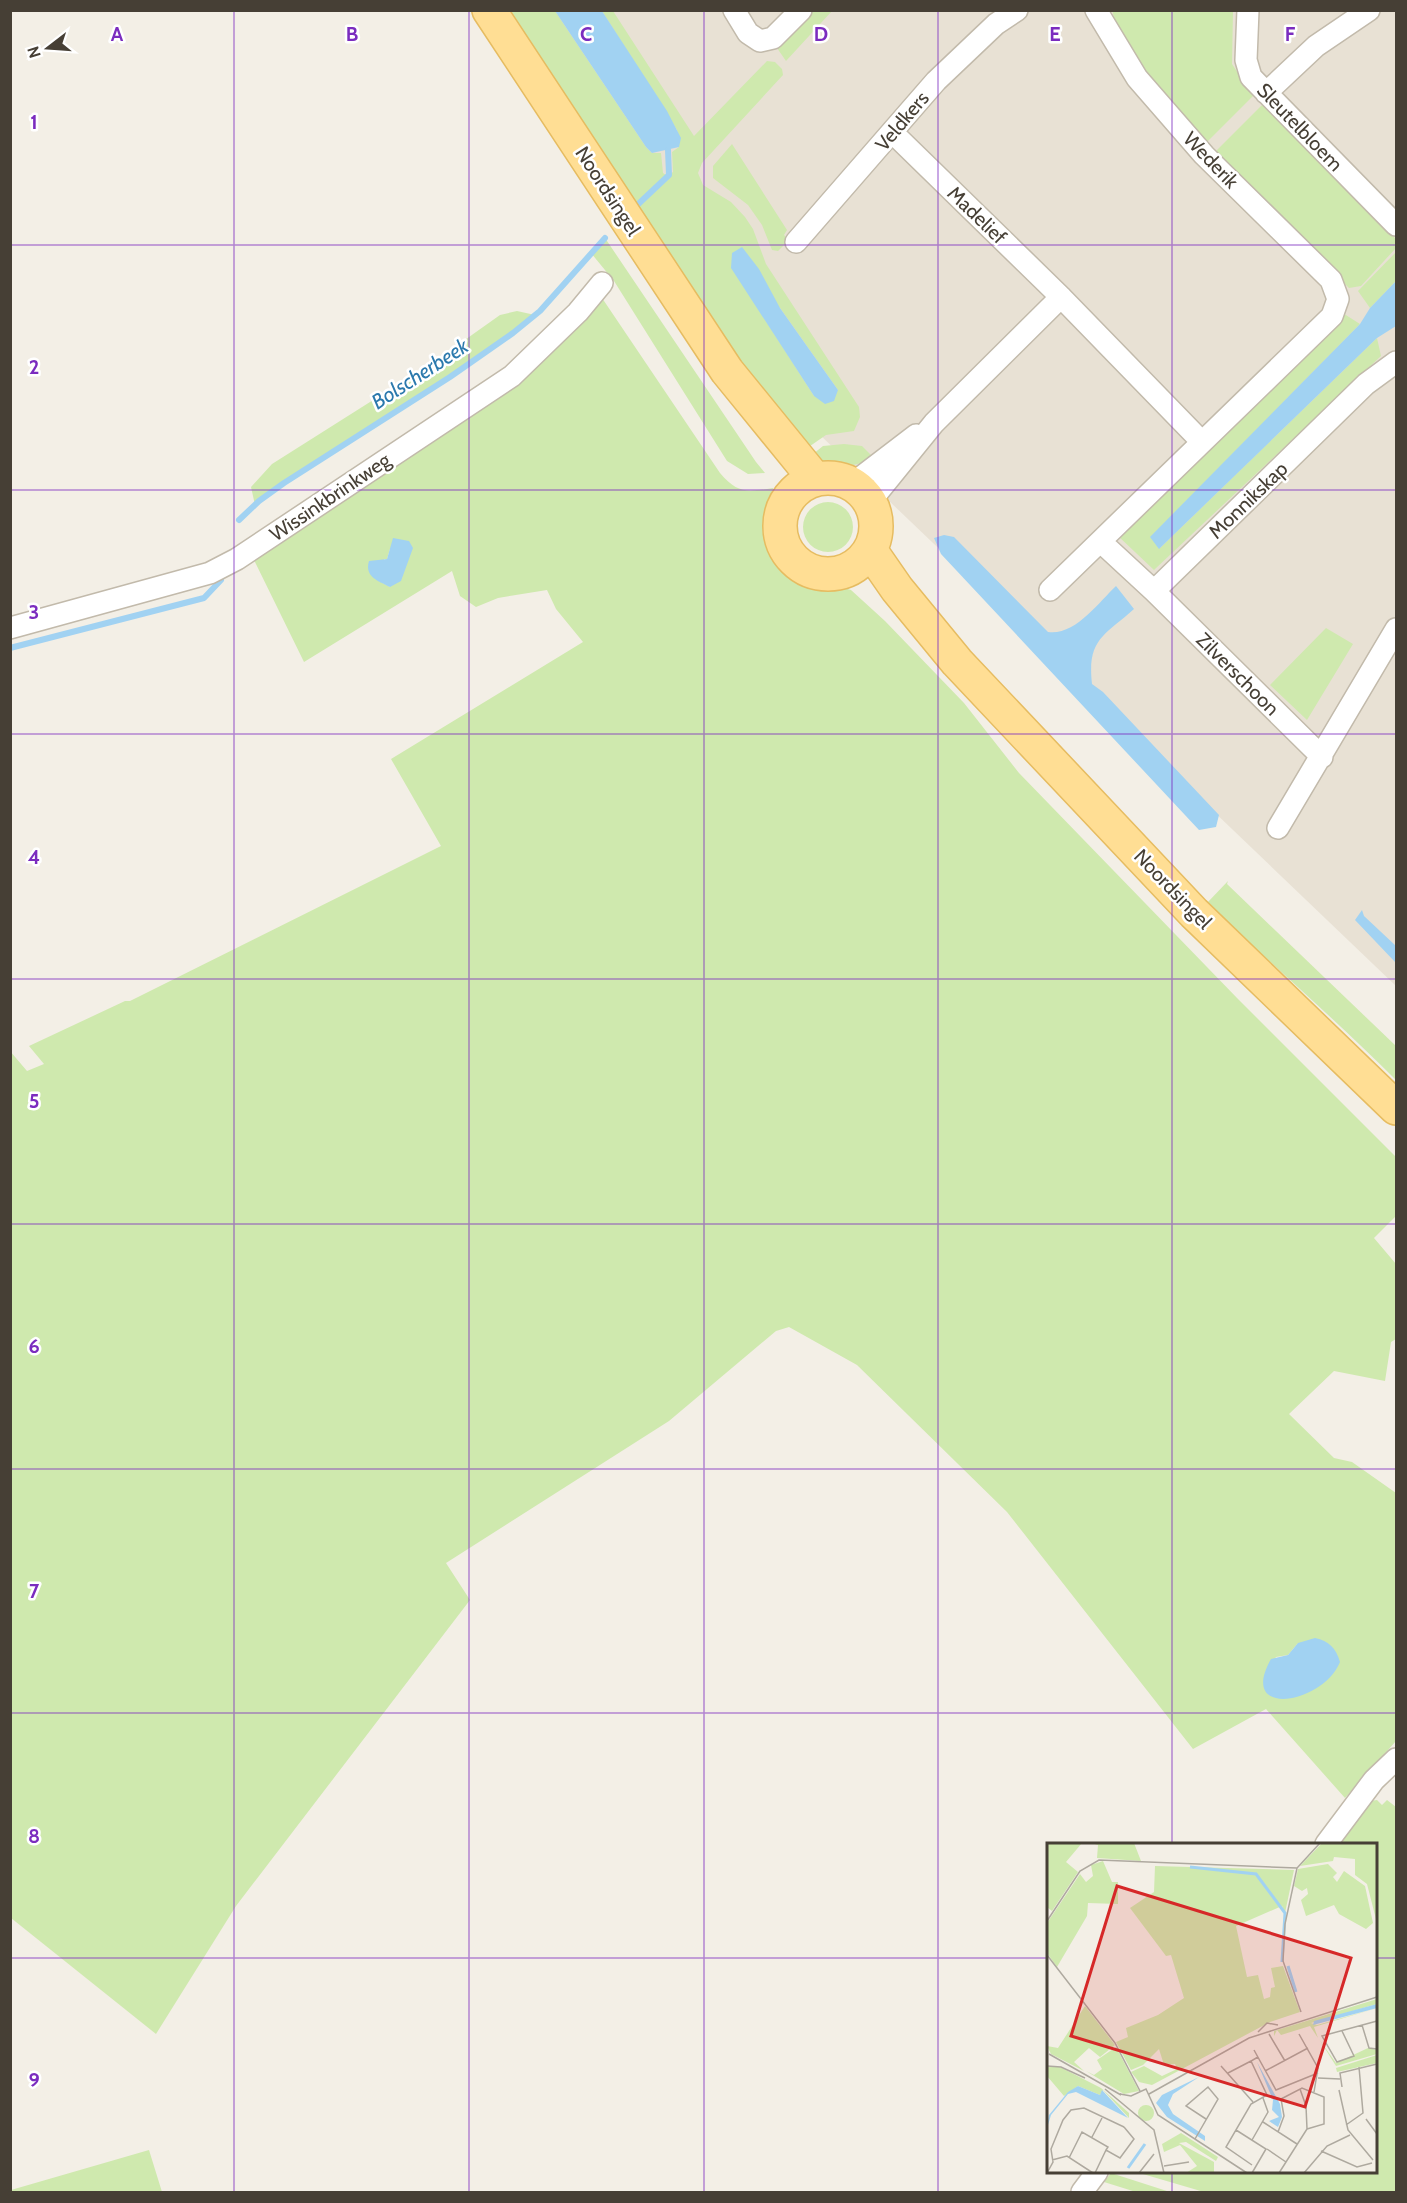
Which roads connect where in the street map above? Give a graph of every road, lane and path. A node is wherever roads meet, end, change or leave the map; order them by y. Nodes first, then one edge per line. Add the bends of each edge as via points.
1 (489, 10) edge
2 (734, 10) edge
3 (801, 10) edge
4 (1017, 10) edge
5 (1096, 10) edge
6 (1248, 10) edge
7 (1369, 10) edge
8 (1266, 93) junction
9 (892, 133) junction
10 (1396, 225) edge
11 (796, 242) dead end
12 (602, 283) dead end
13 (1061, 297) junction
14 (1396, 362) edge
15 (1201, 441) junction
16 (802, 488) junction
17 (861, 493) junction
18 (1101, 542) junction
19 (859, 560) junction
20 (1050, 590) dead end
21 (1154, 591) junction
22 (10, 628) edge
23 (1396, 629) edge
24 (1322, 757) junction
25 (1278, 828) dead end
26 (1396, 1108) edge
27 (1396, 1759) edge
28 (1327, 1843) edge
29 (1096, 2173) edge
30 (1082, 2193) edge

1 - 16 main road, Noordsingel
2 - 3 street via 748,33 760,41 773,38
4 - 9 street, Veldkers via 996,24 936,81
5 - 15 street, Wederik via 1137,78 1204,155 1331,279 1338,299 1332,316
6 - 8 street, Sleutelbloem via 1246,60 1251,77
7 - 8 street via 1316,46
8 - 10 street, Sleutelbloem
9 - 11 street, Veldkers
9 - 13 street, Madelief
12 - 22 street, Wissinkbrinkweg via 512,376 237,559 210,573
13 - 15 street, Madelief
13 - 17 street
14 - 21 street, Monnikskap via 1366,384
15 - 18 street
16 - 17 main road via 833,478
16 - 19 main road via 781,513 780,531 785,548 796,562 814,573 833,574
17 - 19 main road via 876,517 876,535
18 - 20 street
18 - 21 street
19 - 26 main road, Noordsingel via 897,589 957,662 1194,913
21 - 24 street, Zilverschoon
23 - 24 street
24 - 25 street
27 - 28 street via 1374,1780
29 - 30 street

